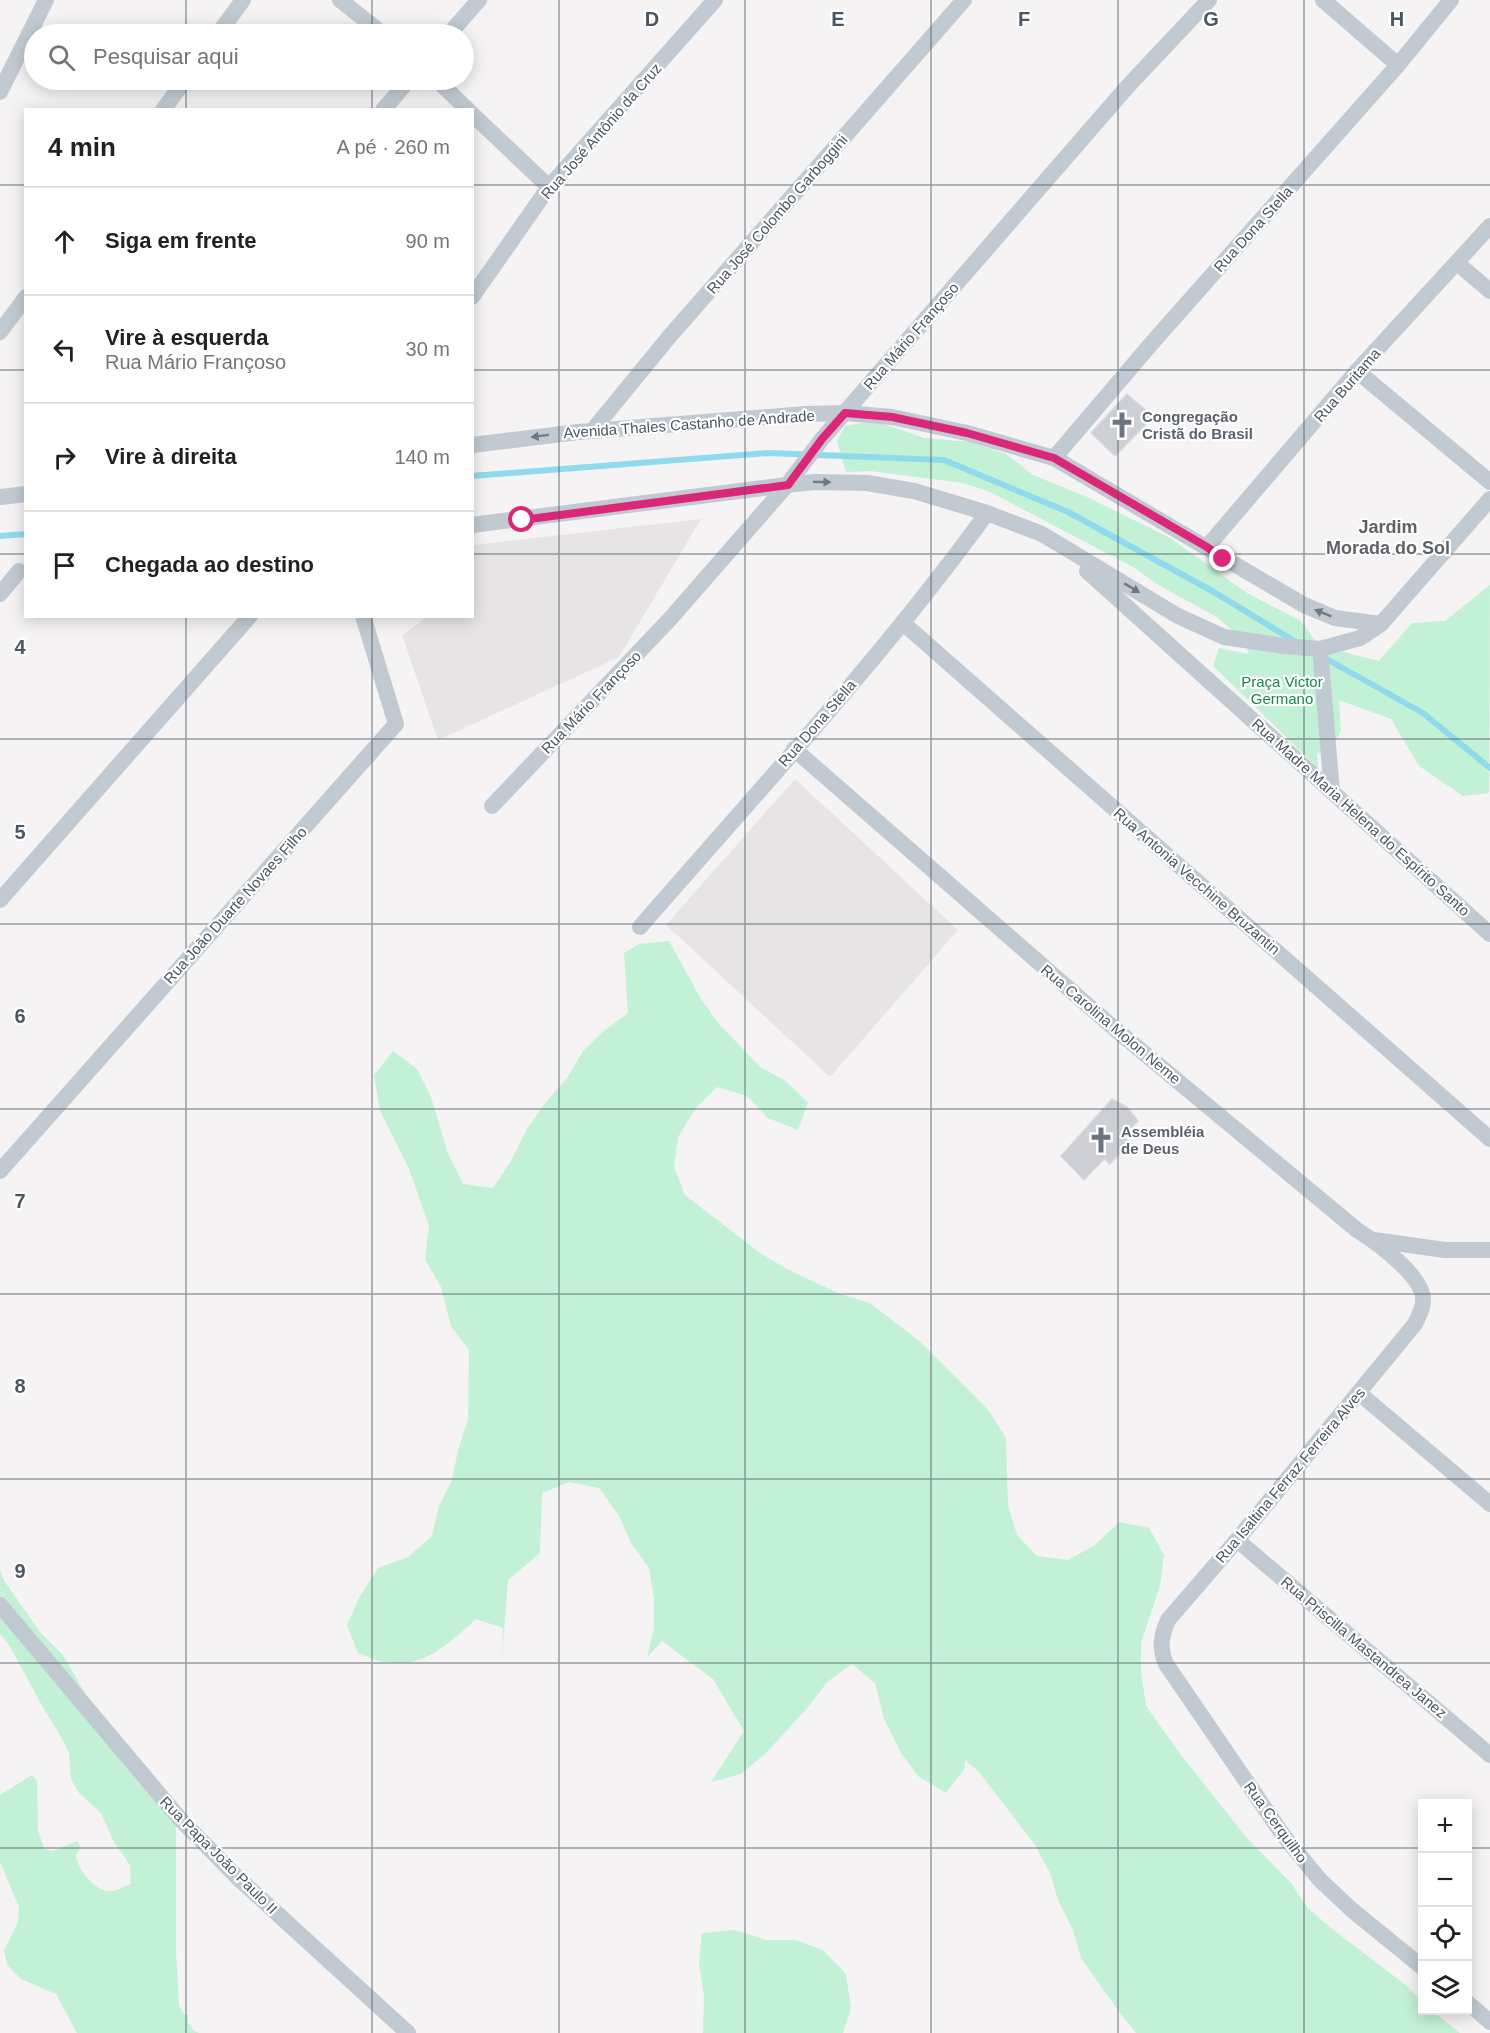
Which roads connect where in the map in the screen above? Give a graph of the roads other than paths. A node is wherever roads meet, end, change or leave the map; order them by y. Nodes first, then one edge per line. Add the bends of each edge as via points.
1 (46, 0) edge
2 (243, 0) edge
3 (340, 0) edge
4 (479, 0) edge
5 (715, 0) edge
6 (964, 0) edge
7 (1209, 0) edge
8 (1323, 0) edge
9 (1451, 0) edge
10 (34, 24) edge
11 (225, 24) edge
12 (370, 24) edge
13 (458, 24) edge
14 (24, 44) edge
15 (1398, 65) junction
16 (178, 90) edge
17 (400, 90) edge
18 (447, 90) edge
19 (0, 92) edge
20 (164, 108) edge
21 (385, 108) edge
22 (466, 108) edge
23 (474, 116) edge
24 (549, 187) junction
25 (1490, 226) edge
26 (1457, 263) junction
27 (1490, 291) edge
28 (474, 294) edge
29 (24, 300) edge
30 (0, 332) edge
31 (1357, 371) junction
32 (845, 413) junction
33 (592, 431) junction
34 (474, 445) edge
35 (1054, 458) junction
36 (1490, 482) edge
37 (788, 485) junction
38 (24, 494) edge
39 (0, 497) edge
40 (1490, 499) edge
41 (987, 513) junction
42 (474, 525) edge
43 (1042, 534) junction
44 (1207, 547) junction
45 (22, 571) edge
46 (0, 573) edge
47 (0, 594) edge
48 (248, 618) edge
49 (364, 618) edge
50 (903, 623) junction
51 (1381, 624) junction
52 (1320, 649) junction
53 (795, 749) junction
54 (1332, 792) junction
55 (492, 806) dead end
56 (0, 900) edge
57 (640, 927) dead end
58 (1490, 934) edge
59 (1490, 1139) edge
60 (0, 1171) edge
61 (1373, 1240) junction
62 (1490, 1250) edge
63 (1424, 1300) joint
64 (1359, 1392) junction
65 (1490, 1504) edge
66 (1237, 1540) junction
67 (0, 1605) edge
68 (1161, 1651) joint
69 (1490, 1754) edge
70 (1418, 1964) edge
71 (1472, 2007) edge
72 (1490, 2022) edge
73 (408, 2033) edge

1 - 10 street
2 - 11 street
3 - 12 street
4 - 13 street
5 - 24 street, Rua José Antônio da Cruz
6 - 33 street, Rua José Colombo Garboggini via 669,337
7 - 32 street, Rua Mário Françoso via 1128,87
8 - 15 street
9 - 15 street, Rua Dona Stella
14 - 19 street
15 - 35 street, Rua Dona Stella
16 - 20 street
17 - 21 street
18 - 22 street
23 - 24 street
24 - 28 street, Rua José Antônio da Cruz
25 - 26 street, Rua Buritama
26 - 27 street
26 - 31 street, Rua Buritama
29 - 30 street
31 - 36 street
31 - 44 street, Rua Buritama
32 - 33 street, Avenida Thales Castanho de Andrade
32 - 35 street, Avenida Thales Castanho de Andrade via 892,417 967,433
32 - 37 street, Rua Mário Françoso
33 -> 34 street, Avenida Thales Castanho de Andrade
35 - 44 street, Avenida Thales Castanho de Andrade
37 -> 41 street via 867,483 914,491
37 - 42 street
37 - 55 street, Rua Mário Françoso via 670,619
38 - 39 street
40 - 51 street
41 - 43 street
41 - 50 street, Rua Dona Stella
43 -> 52 street via 1178,616 1224,637
43 - 54 street, Rua Madre Maria Helena do Espírito Santo via 1104,585
51 -> 44 street, Avenida Thales Castanho de Andrade via 1335,618 1304,605
45 - 46 street
45 - 47 street
48 - 56 street
49 - 60 street, Rua João Duarte Novaes Filho via 396,724
50 - 53 street, Rua Dona Stella
50 - 59 street, Rua Antonia Vecchine Bruzantin
51 - 52 street via 1360,638
52 - 54 street
53 - 57 street, Rua Dona Stella
53 - 61 street, Rua Carolina Molon Neme via 1116,1029
54 - 58 street, Rua Madre Maria Helena do Espírito Santo
61 - 62 street via 1445,1250
61 - 63 street, Rua Carolina Molon Neme via 1411,1275
63 - 64 street, Rua Isaltina Ferraz Ferreira Alves via 1415,1324
64 - 65 street
64 - 66 street, Rua Isaltina Ferraz Ferreira Alves
66 - 68 street, Rua Isaltina Ferraz Ferreira Alves via 1168,1620
66 - 69 street, Rua Priscilla Mastandrea Janez
67 - 73 street, Rua Papa João Paulo II via 181,1820 237,1877
68 - 70 street, Rua Cerquilho via 1166,1664 1283,1835 1320,1880
71 - 72 street

